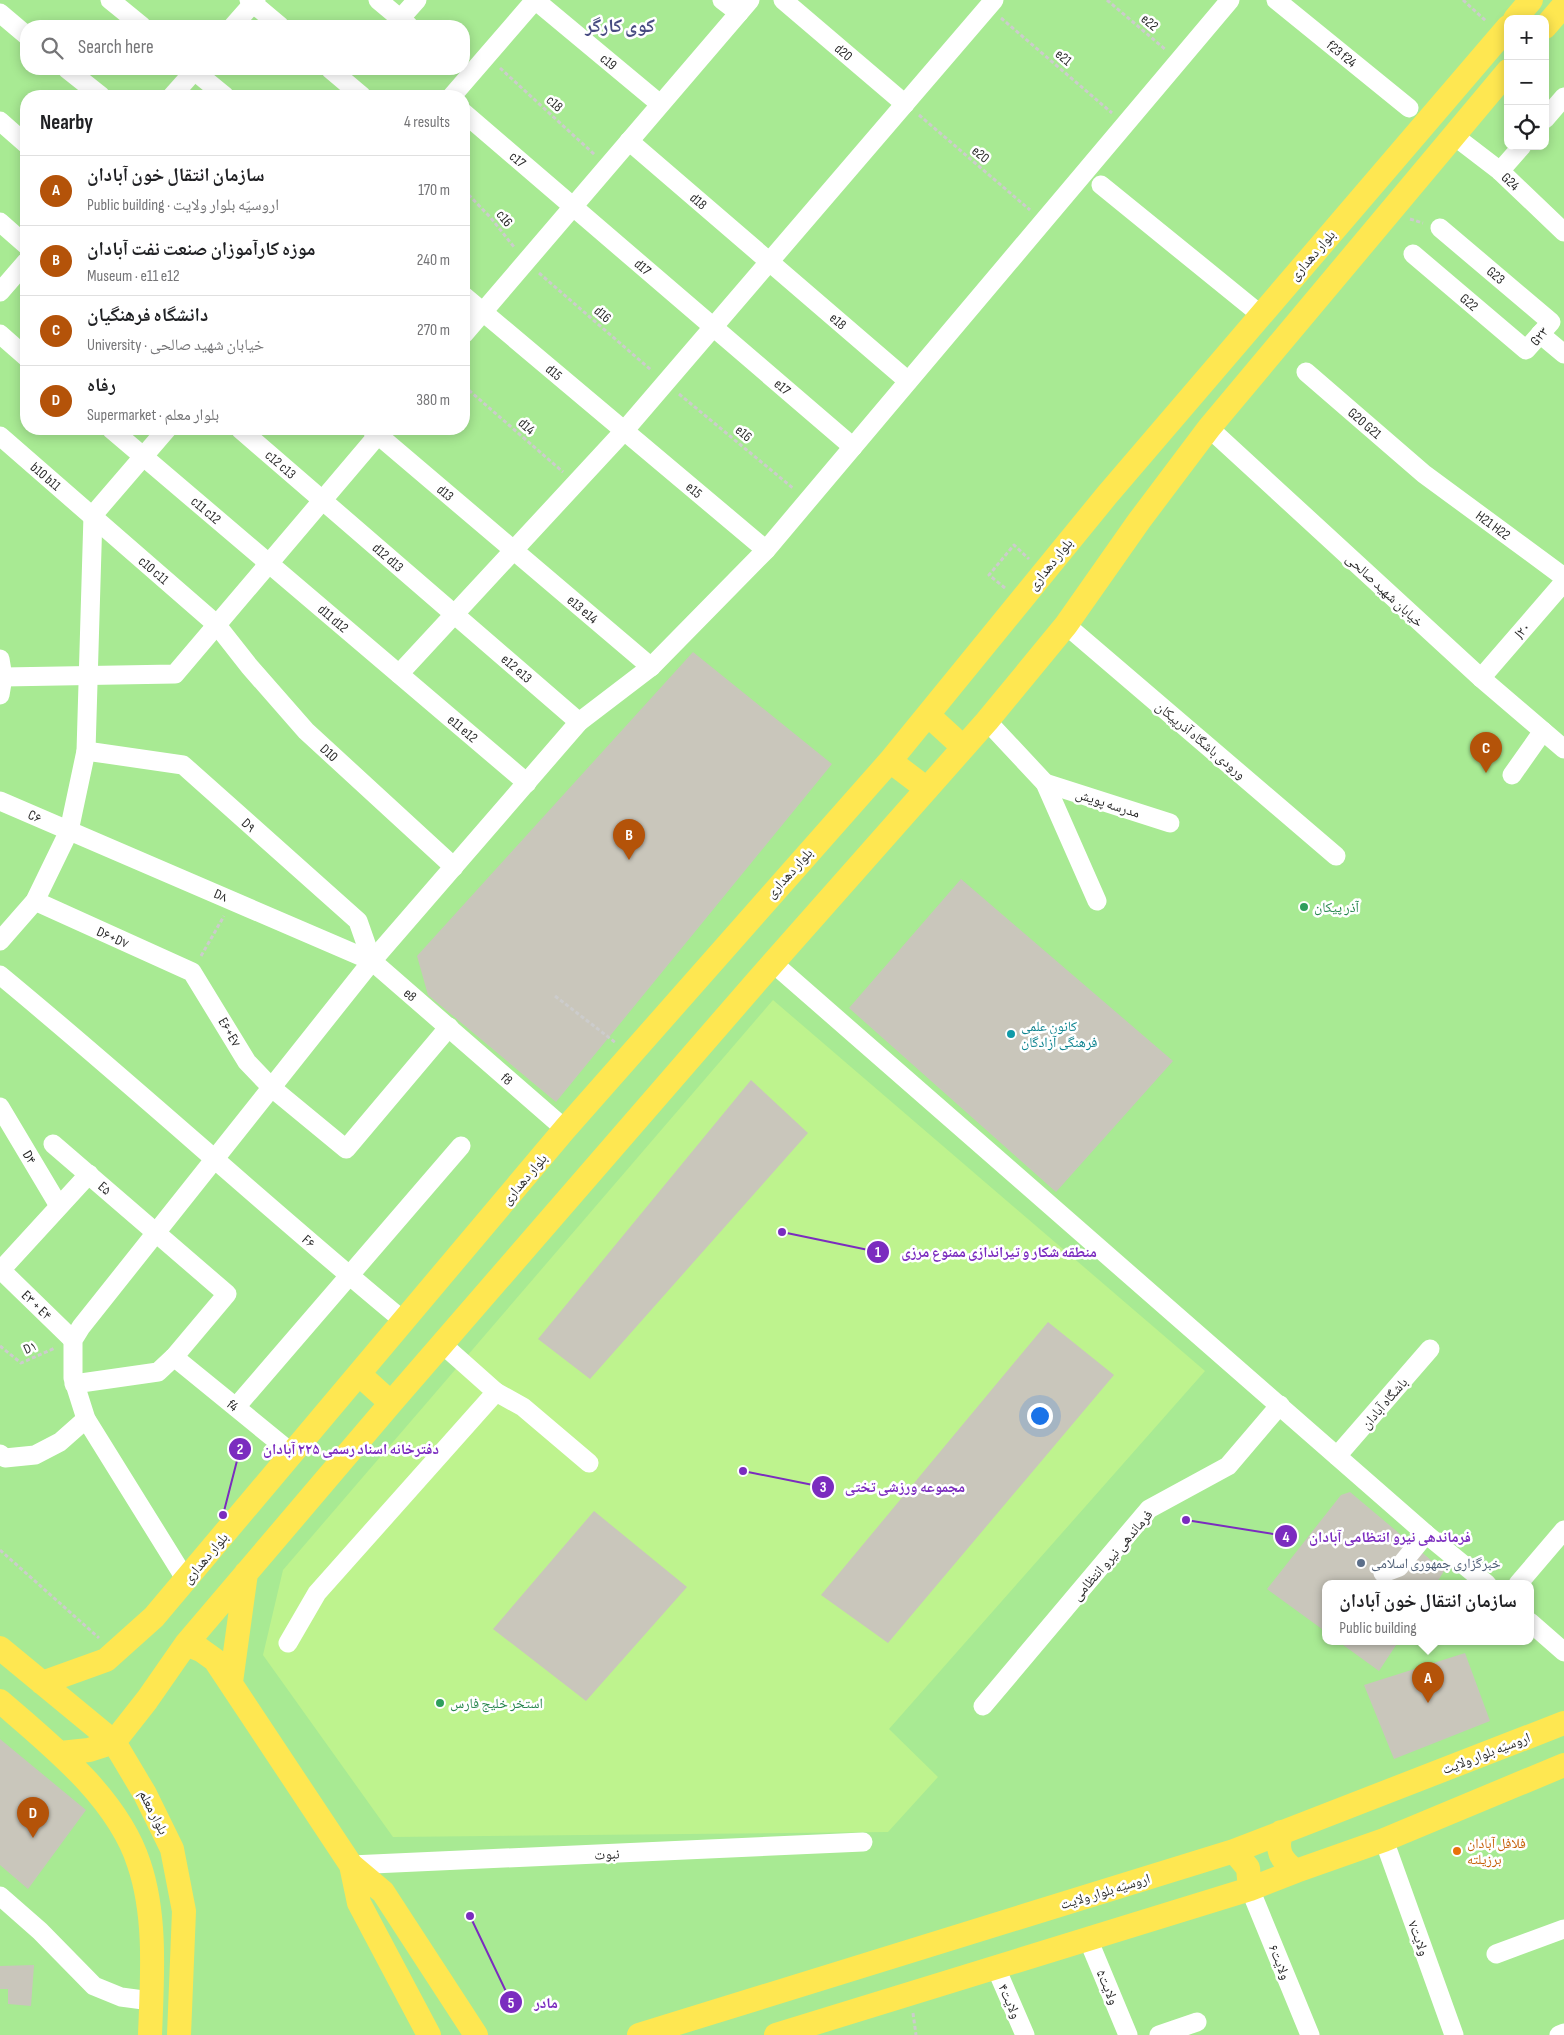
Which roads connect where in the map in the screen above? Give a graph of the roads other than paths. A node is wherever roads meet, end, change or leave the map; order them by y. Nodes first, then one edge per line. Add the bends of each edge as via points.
1 (110, 0) edge
2 (378, 0) edge
3 (417, 0) edge
4 (535, 0) edge
5 (722, 0) edge
6 (783, 0) edge
7 (1276, 0) edge
8 (1531, 0) edge
9 (253, 1) edge
10 (1227, 1) edge
11 (991, 4) edge
12 (1564, 6) edge
13 (744, 7) edge
14 (0, 13) edge
15 (1518, 15) edge
16 (135, 20) edge
17 (238, 20) edge
18 (274, 20) edge
19 (401, 20) edge
20 (407, 20) edge
21 (1549, 23) edge
22 (20, 30) edge
23 (1504, 32) edge
24 (470, 69) edge
25 (74, 75) edge
26 (189, 75) edge
27 (201, 75) edge
28 (337, 75) edge
29 (464, 75) edge
30 (1504, 76) edge
31 (93, 90) edge
32 (177, 90) edge
33 (218, 90) edge
34 (355, 90) edge
35 (455, 90) edge
36 (1564, 97) edge
37 (660, 104) junction
38 (905, 104) junction
39 (1409, 108) dead end
40 (1549, 114) edge
41 (470, 118) edge
42 (0, 121) edge
43 (1453, 135) junction
44 (20, 139) edge
45 (629, 141) junction
46 (1518, 150) edge
47 (1500, 171) junction
48 (1101, 185) dead end
49 (574, 206) junction
50 (0, 222) edge
51 (1440, 228) dead end
52 (1564, 232) edge
53 (20, 240) edge
54 (1413, 254) dead end
55 (769, 262) junction
56 (20, 269) edge
57 (0, 292) edge
58 (470, 301) edge
59 (482, 312) junction
60 (1261, 315) junction
61 (714, 326) junction
62 (470, 327) edge
63 (1546, 328) junction
64 (0, 334) edge
65 (1526, 350) joint
66 (20, 352) edge
67 (1564, 354) edge
68 (1306, 372) dead end
69 (908, 381) junction
70 (1208, 428) junction
71 (624, 431) junction
72 (118, 435) edge
73 (162, 435) edge
74 (247, 435) edge
75 (374, 435) edge
76 (382, 435) edge
77 (0, 436) edge
78 (853, 446) junction
79 (143, 456) junction
80 (1424, 474) joint
81 (322, 500) junction
82 (93, 515) junction
83 (514, 549) junction
84 (766, 550) junction
85 (269, 563) junction
86 (1564, 577) edge
87 (1564, 582) edge
88 (454, 614) junction
89 (216, 624) junction
90 (1066, 625) junction
91 (651, 667) junction
92 (2, 668) edge
93 (399, 674) junction
94 (88, 676) junction
95 (1481, 678) junction
96 (0, 695) edge
97 (928, 715) junction
98 (987, 721) junction
99 (579, 722) junction
100 (1543, 731) junction
101 (964, 747) junction
102 (1564, 749) edge
103 (86, 751) junction
104 (890, 761) junction
105 (1512, 775) dead end
106 (527, 783) junction
107 (1045, 783) junction
108 (926, 788) junction
109 (0, 802) edge
110 (1170, 823) dead end
111 (69, 831) junction
112 (1336, 856) dead end
113 (454, 867) junction
114 (35, 901) junction
115 (1097, 901) dead end
116 (0, 941) edge
117 (372, 961) junction
118 (773, 963) junction
119 (192, 972) joint
120 (0, 975) edge
121 (449, 1027) junction
122 (272, 1088) junction
123 (0, 1107) edge
124 (565, 1129) junction
125 (53, 1144) dead end
126 (460, 1146) dead end
127 (216, 1158) junction
128 (89, 1174) junction
129 (59, 1206) junction
130 (156, 1233) junction
131 (0, 1270) edge
132 (349, 1276) junction
133 (405, 1322) junction
134 (73, 1340) junction
135 (442, 1344) junction
136 (1430, 1350) dead end
137 (174, 1357) junction
138 (360, 1375) junction
139 (74, 1384) junction
140 (496, 1392) junction
141 (391, 1402) junction
142 (1280, 1405) junction
143 (236, 1407) junction
144 (86, 1419) junction
145 (0, 1454) edge
146 (293, 1454) junction
147 (1337, 1456) junction
148 (589, 1463) dead end
149 (1564, 1530) edge
150 (1426, 1534) junction
151 (246, 1573) junction
152 (1383, 1573) dead end
153 (186, 1580) junction
154 (1482, 1580) edge
155 (1521, 1580) edge
156 (1534, 1626) edge
157 (288, 1643) dead end
158 (186, 1644) junction
159 (0, 1648) edge
160 (1564, 1652) edge
161 (231, 1682) junction
162 (42, 1683) junction
163 (0, 1701) edge
164 (983, 1706) dead end
165 (1564, 1723) edge
166 (114, 1742) junction
167 (60, 1753) junction
168 (1564, 1765) edge
169 (1282, 1832) junction
170 (1384, 1840) junction
171 (863, 1842) dead end
172 (1234, 1851) junction
173 (351, 1865) junction
174 (1296, 1871) junction
175 (1250, 1889) junction
176 (0, 1896) edge
177 (1564, 1929) edge
178 (1088, 1939) junction
179 (1496, 1954) dead end
180 (996, 1968) junction
181 (152, 2001) junction
182 (180, 2002) junction
183 (1197, 2022) dead end
184 (1564, 2033) edge
185 (150, 2035) edge
186 (179, 2035) edge
187 (187, 2035) edge
188 (429, 2035) edge
189 (476, 2035) edge
190 (639, 2035) edge
191 (776, 2035) edge
192 (1025, 2035) edge
193 (1128, 2035) edge
194 (1159, 2035) edge
195 (1310, 2035) edge
196 (1454, 2035) edge
197 (1559, 2035) edge

1 - 16 street
2 - 19 street
3 - 20 street
4 - 24 street via 487,56
4 - 37 street, c19
5 - 13 street
6 - 38 street, d20
7 - 39 street, f23 f24
8 - 15 main road, بلوار دهداری
9 - 17 street
9 - 18 street
10 - 69 street
11 - 38 street
12 - 21 main road
13 - 37 street
14 - 22 street
23 - 60 main road, بلوار دهداری
25 - 31 street
26 - 32 street
27 - 33 street
28 - 34 street
29 - 35 street
30 - 43 main road
36 - 40 street
37 - 45 street
38 - 55 street
41 - 49 street, c17
42 - 44 street
43 - 47 street, G24
43 - 70 main road
45 - 49 street
45 - 55 street, d18
46 - 47 street
47 - 52 street, G24
48 - 60 street
49 - 59 street
49 - 61 street, d17
50 - 53 street
51 - 63 street, G23
54 - 65 street, G22
55 - 61 street
55 - 69 street, e18
56 - 57 street
58 - 59 street, d15
59 - 62 street
59 - 71 street, d15
60 - 97 main road, بلوار دهداری via 1107,495
61 - 71 street
61 - 78 street, e17
63 - 65 street, G۲۳
63 - 67 street, G23
64 - 66 street
68 - 80 street, G20 G21
69 - 78 street
70 - 90 main road
70 - 95 street, خیابان شهید صالحی
71 - 83 street
71 - 84 street, e15
72 - 79 street, c11 c12
73 - 79 street
74 - 81 street, c12 c13
75 - 81 street
76 - 83 street, d13
77 - 82 street, b10 b11
78 - 84 street
79 - 82 street
79 - 85 street, c11 c12
80 - 86 street, H21 H22
81 - 85 street
81 - 88 street, d12 d13
82 - 89 street, c10 c11
82 - 94 street
83 - 88 street
83 - 91 street, e13 e14
84 - 91 street
85 - 89 street
85 - 93 street, d11 d12
87 - 95 street, J۲۰
88 - 93 street
88 - 99 street, e12 e13
89 - 94 street via 175,674
89 - 113 street, D10 via 248,666 306,731
90 - 98 main road
90 - 112 street, ورودی باشگاه آذرپیکان
91 - 99 street
92 - 94 street
92 - 96 street
93 - 106 street, e11 e12
94 - 103 street
95 - 100 street, خیابان شهید صالحی
97 - 101 main road
97 - 104 main road, بلوار دهداری
98 - 101 main road
98 - 107 street
99 - 106 street
100 - 102 street, خیابان شهید صالحی
100 - 105 street
101 - 108 main road
103 - 111 street
103 - 117 street, D۹ via 183,765 358,922
104 - 108 main road
104 - 124 main road, بلوار دهداری
106 - 113 street
107 - 110 street, مدرسه پویش
107 - 115 street
108 - 118 main road
109 - 111 street, C۶
111 - 114 street
111 - 117 street, D۸
113 - 117 street
114 - 116 street
114 - 119 street, D۶+D۷
117 - 121 street, e8
117 - 122 street
118 - 135 main road
118 - 142 street
119 - 122 street, E۶+E۷ via 247,1062
120 - 127 street, F۶
121 - 122 street, E۶+E۷ via 346,1149
121 - 124 street, f8
122 - 127 street
123 - 129 street, D۴
124 - 133 main road, بلوار دهداری
125 - 128 street, E۵
126 - 132 street
127 - 130 street
127 - 132 street, F۶
128 - 129 street
128 - 130 street, E۵
129 - 131 street
130 - 134 street
130 - 137 street, E۵ via 227,1294
131 - 134 street, E۳ + E۴
132 - 133 street, F۶
132 - 143 street
133 - 138 main road, بلوار دهداری
134 - 139 street
135 - 140 street
135 - 141 main road
136 - 147 street, باشگاه آبادان
137 - 139 street via 158,1372
137 - 143 street, f4
138 - 141 main road
138 - 146 main road, بلوار دهداری
139 - 144 street
140 - 148 street via 524,1407
140 - 157 street via 316,1593
141 - 151 main road
142 - 147 street
142 - 164 street, فرماندهی نیرو انتظامی via 1228,1466 1149,1509
143 - 146 street, f4
144 - 145 street via 60,1442 35,1455 5,1458
144 - 153 street
146 - 153 main road, بلوار دهداری
147 - 150 street
149 - 155 street
150 - 152 street via 1398,1567
150 - 154 street
151 - 158 main road
151 - 161 main road
153 - 162 main road, بلوار دهداری via 154,1617 106,1660
156 - 160 street
158 - 161 main road via 215,1660
158 - 166 main road via 148,1700
159 - 162 main road, بلوار معلم
161 - 173 main road
162 - 166 main road, بلوار معلم
163 - 167 main road
165 - 169 main road, اروسیّه بلوار ولایت
166 - 167 main road via 89,1750
166 - 182 main road, بلوار معلم via 172,1849 184,1911
167 - 181 main road via 116,1817 139,1864 150,1914
168 - 170 main road
169 - 172 main road, اروسیّه بلوار ولایت
169 - 174 main road via 1278,1843 1280,1854
170 - 174 main road
170 - 196 street, ولایت۷
171 - 173 street, نبوت
172 - 175 main road via 1248,1868
172 - 190 main road, اروسیّه بلوار ولایت
173 - 188 main road via 359,1903
173 - 189 main road via 383,1892
174 - 175 main road
175 - 178 main road
175 - 195 street, ولایت۶
176 - 181 street via 94,1986 121,1997
177 - 179 street
178 - 180 main road
178 - 193 street, ولایت۵
180 - 191 main road
180 - 192 street, ولایت۴
181 - 185 main road
182 - 186 main road, بلوار معلم
182 - 187 main road
183 - 194 street
184 - 197 street

